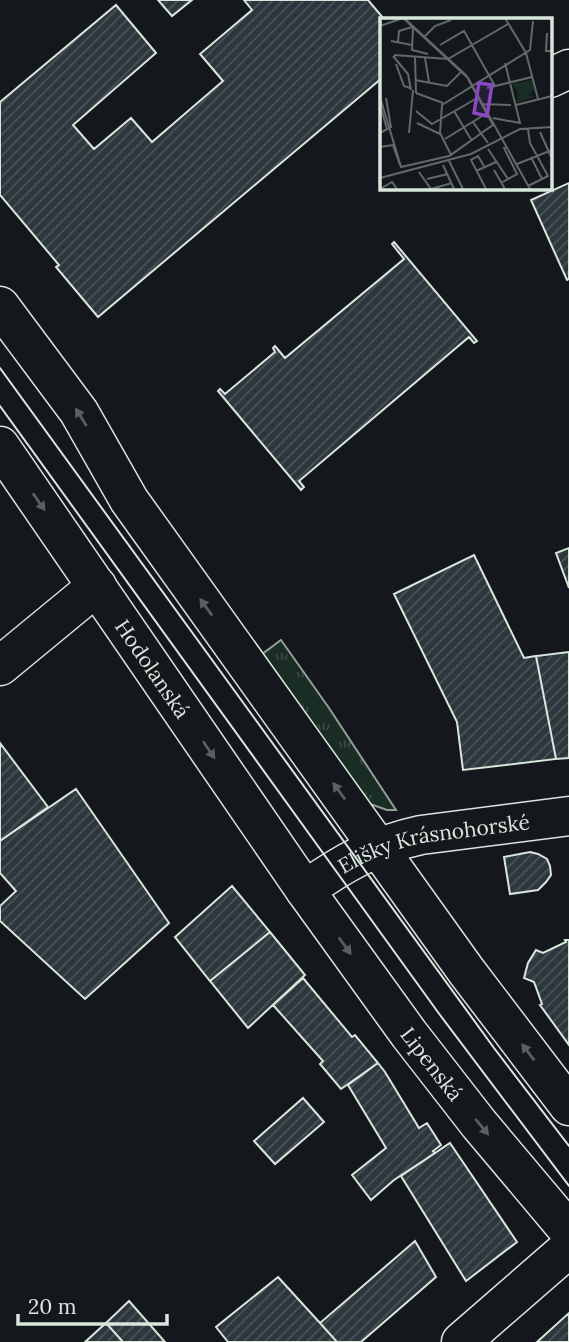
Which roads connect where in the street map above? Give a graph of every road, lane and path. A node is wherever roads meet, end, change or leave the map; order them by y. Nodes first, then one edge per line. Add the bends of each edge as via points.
1 (569, 69) edge
2 (552, 77) edge
3 (0, 306) edge
4 (0, 446) edge
5 (97, 586) junction
6 (0, 666) edge
7 (569, 816) edge
8 (379, 847) junction
9 (305, 890) junction
10 (569, 1107) edge
11 (569, 1231) edge
12 (569, 1248) edge
13 (461, 1342) edge

1 - 2 main road
8 -> 3 main road via 130,500 79,412
4 -> 5 main road, Hodolanská
5 - 6 main road
5 -> 9 main road, Hodolanská
7 - 8 main road, Elišky Krásnohorské via 421,835
8 - 9 main road, Elišky Krásnohorské
10 -> 8 main road
9 -> 11 main road, Lipenská via 417,1044
12 - 13 main road

